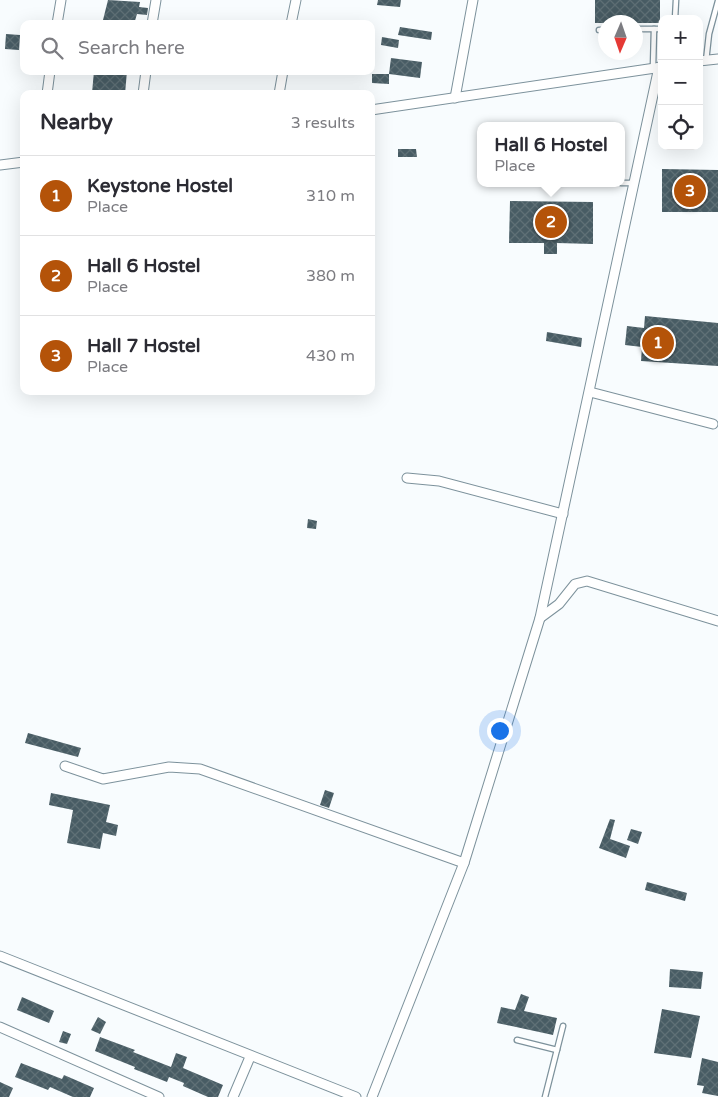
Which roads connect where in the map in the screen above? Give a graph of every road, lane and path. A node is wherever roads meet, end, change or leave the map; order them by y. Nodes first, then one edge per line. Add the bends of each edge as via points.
1 (61, 0) edge
2 (156, 0) edge
3 (296, 0) edge
4 (474, 0) edge
5 (676, 0) edge
6 (718, 1) edge
7 (675, 15) edge
8 (58, 20) edge
9 (153, 20) edge
10 (293, 20) edge
11 (658, 28) edge
12 (643, 29) edge
13 (654, 29) junction
14 (718, 59) edge
15 (703, 61) edge
16 (658, 67) edge
17 (49, 75) edge
18 (145, 75) edge
19 (282, 75) edge
20 (48, 90) edge
21 (144, 90) edge
22 (280, 90) edge
23 (456, 98) junction
24 (375, 109) edge
25 (20, 162) edge
26 (0, 165) edge
27 (625, 183) edge
28 (632, 183) junction
29 (590, 392) junction
30 (713, 424) dead end
31 (407, 478) dead end
32 (563, 514) junction
33 (540, 618) junction
34 (718, 621) edge
35 (65, 766) dead end
36 (464, 863) junction
37 (0, 956) edge
38 (563, 1026) dead end
39 (0, 1027) edge
40 (517, 1040) dead end
41 (557, 1050) junction
42 (250, 1056) junction
43 (159, 1097) edge
44 (233, 1097) edge
45 (356, 1097) edge
46 (372, 1097) edge
47 (545, 1097) edge

1 - 8 street
2 - 9 street
3 - 10 street
4 - 23 street
5 - 7 lane
6 - 15 lane
11 - 13 lane
12 - 13 lane
13 - 16 lane
14 - 15 street
16 - 23 street
16 - 28 street
17 - 20 street
18 - 21 street
19 - 22 street
23 - 24 street
25 - 26 street
27 - 28 lane
28 - 29 street
29 - 30 street
29 - 32 street
31 - 32 street via 438,481
32 - 33 street
33 - 34 street via 559,604 575,584 587,582
33 - 36 street
35 - 36 street via 102,778 169,767 200,769
36 - 46 street
37 - 42 street
38 - 41 lane
39 - 43 street
40 - 41 lane
41 - 47 lane
42 - 44 street
42 - 45 street

